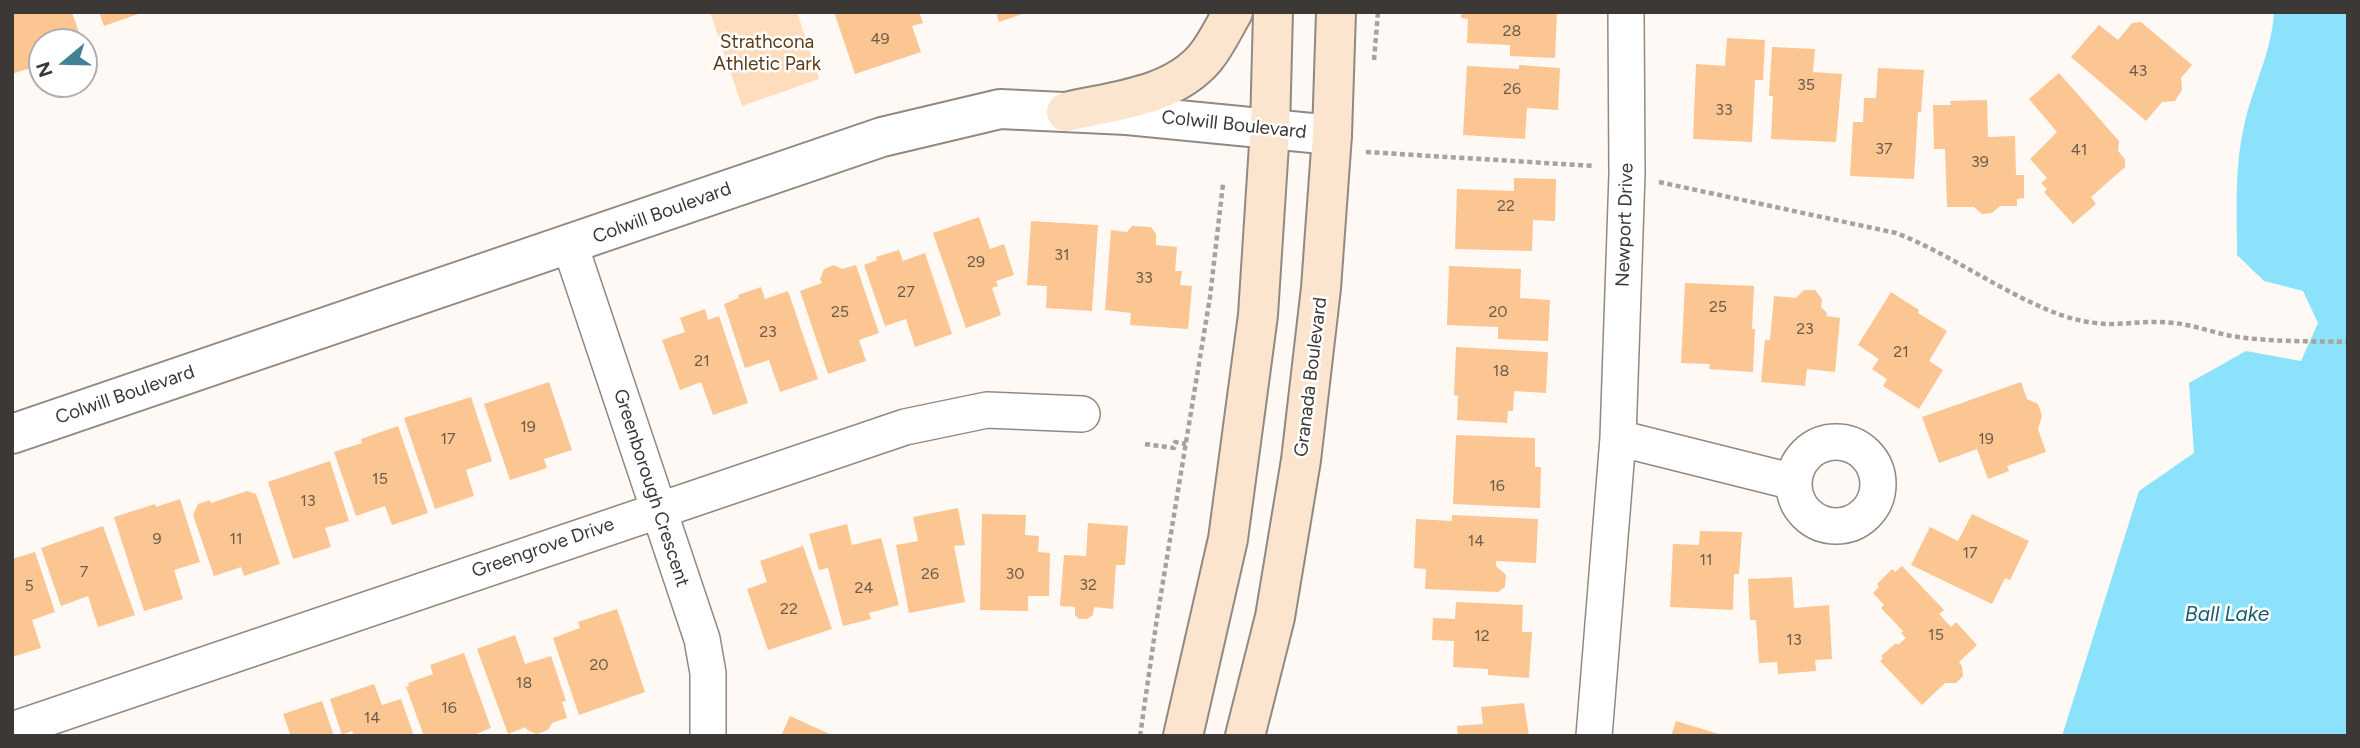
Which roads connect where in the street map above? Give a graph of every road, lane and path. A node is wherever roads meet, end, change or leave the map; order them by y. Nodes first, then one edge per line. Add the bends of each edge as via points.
1 (1233, 12) edge
2 (1273, 12) edge
3 (1336, 12) edge
4 (1626, 12) edge
5 (1066, 112) junction
6 (1270, 129) junction
7 (1332, 135) junction
8 (1366, 152) dead end
9 (1598, 166) dead end
10 (1658, 182) dead end
11 (1223, 184) dead end
12 (570, 245) junction
13 (2348, 342) edge
14 (1082, 414) dead end
15 (12, 435) edge
16 (1618, 438) junction
17 (1146, 444) dead end
18 (1186, 444) junction
19 (1794, 482) dead end
20 (658, 509) junction
21 (12, 730) edge
22 (708, 736) edge
23 (1140, 736) edge
24 (1183, 736) edge
25 (1245, 736) edge
26 (1594, 736) edge

1 - 5 main road via 1204,58 1184,76 1154,93
2 - 6 main road
3 - 7 main road, Granada Boulevard
4 - 16 street, Newport Drive via 1627,174
5 - 6 street, Colwill Boulevard
5 - 12 street, Colwill Boulevard via 1000,109 882,137
6 - 7 street, Colwill Boulevard
6 - 24 main road via 1258,315 1228,539
7 - 25 main road, Granada Boulevard via 1321,288 1301,460 1275,617
8 - 9 path
10 - 13 path via 1896,233 2010,292 2073,318 2109,324 2173,322 2229,336 2279,341
11 - 18 path
12 - 15 street, Colwill Boulevard
12 - 20 street, Greenborough Crescent
14 - 20 street, Greengrove Drive via 987,410 905,426
16 - 19 street
16 - 26 street, Newport Drive
17 - 18 path via 1174,448 1175,442
18 - 23 path
20 - 21 street, Greengrove Drive
20 - 22 street, Greenborough Crescent via 702,639 708,673

